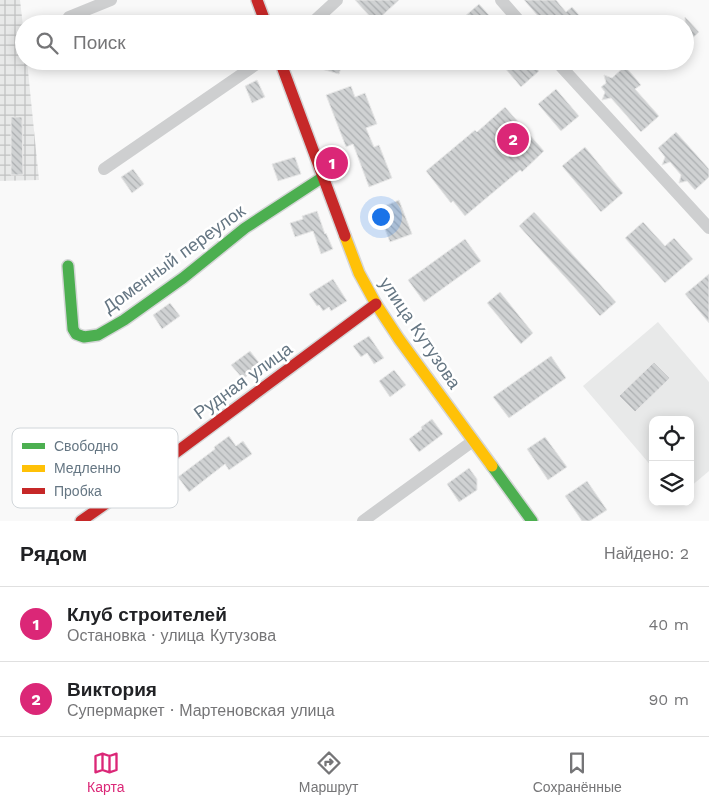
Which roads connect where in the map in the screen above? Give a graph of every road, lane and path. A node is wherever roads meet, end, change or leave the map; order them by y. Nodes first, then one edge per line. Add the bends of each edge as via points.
1 (111, 0) edge
2 (257, 0) edge
3 (336, 0) edge
4 (501, 0) edge
5 (74, 15) edge
6 (263, 15) edge
7 (320, 15) edge
8 (514, 15) edge
9 (248, 70) edge
10 (283, 70) edge
11 (564, 70) edge
12 (104, 169) dead end
13 (323, 177) junction
14 (709, 228) edge
15 (68, 266) dead end
16 (376, 304) junction
17 (473, 441) junction
18 (178, 451) edge
19 (100, 508) edge
20 (81, 521) edge
21 (363, 521) edge
22 (532, 521) edge

1 - 5 street
2 - 6 street
3 - 7 street
4 - 8 street
9 - 12 street
10 - 13 street, улица Кутузова
11 - 14 street
13 - 15 street, Доменный переулок via 245,228 183,278 98,335 84,337 72,328
13 - 16 street, улица Кутузова via 359,273
16 - 17 street, улица Кутузова
16 - 18 street, Рудная улица
17 - 21 street
17 - 22 street, улица Кутузова
19 - 20 street, Рудная улица

